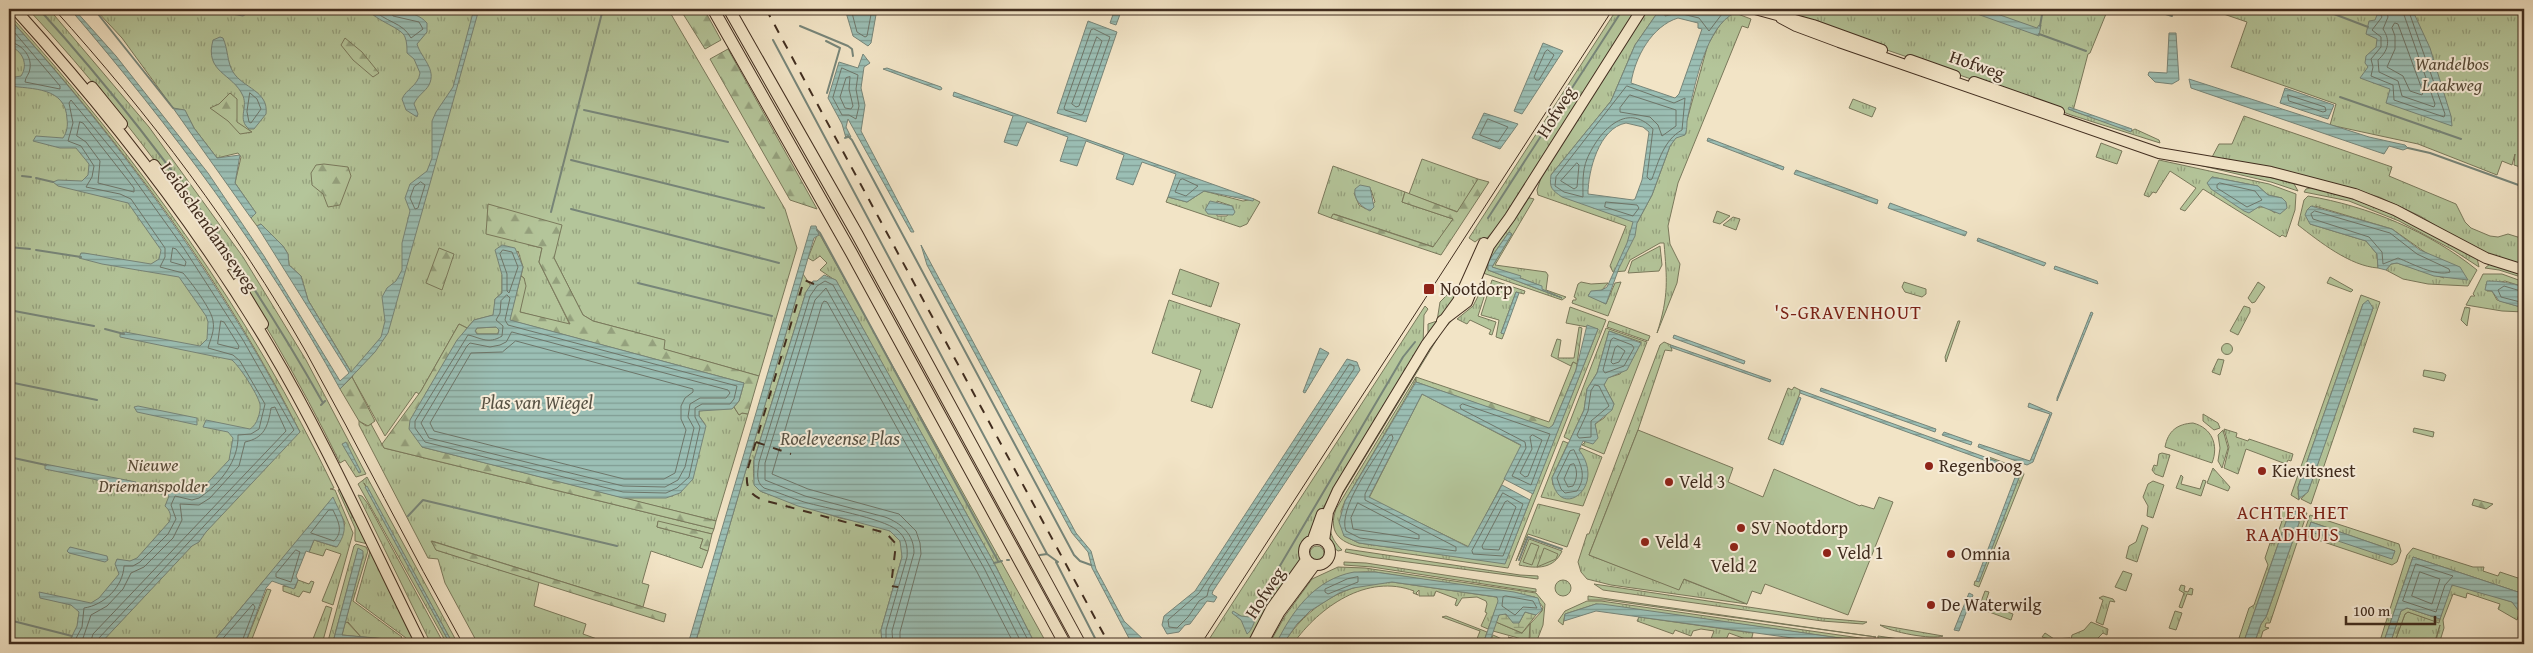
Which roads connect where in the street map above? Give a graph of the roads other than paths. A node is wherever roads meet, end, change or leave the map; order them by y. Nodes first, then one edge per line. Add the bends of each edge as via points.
1 (16, 9) edge
2 (24, 9) edge
3 (713, 9) edge
4 (729, 9) edge
5 (1642, 9) edge
6 (1755, 9) edge
7 (2524, 270) edge
8 (345, 482) junction
9 (1319, 540) junction
10 (1310, 563) junction
11 (420, 644) edge
12 (428, 644) edge
13 (1065, 644) edge
14 (1080, 644) edge
15 (1253, 644) edge
16 (1262, 644) edge

1 - 8 main road, Leidschendamseweg via 138,154 225,276 269,346
2 - 8 main road, Leidschendamseweg via 106,103 207,237 284,358
3 - 13 highway via 852,254
4 - 14 highway
5 - 9 main road, Hofweg via 1510,217 1480,249 1462,293 1324,511
6 - 7 main road, Hofweg via 1813,25 2160,150 2270,172 2355,194 2395,210 2486,258
8 - 11 main road
8 - 12 main road
9 - 10 main road via 1308,542 1304,550
9 - 10 main road via 1330,547 1330,558 1322,565
10 - 15 main road, Hofweg via 1271,609
10 - 16 main road, Hofweg

